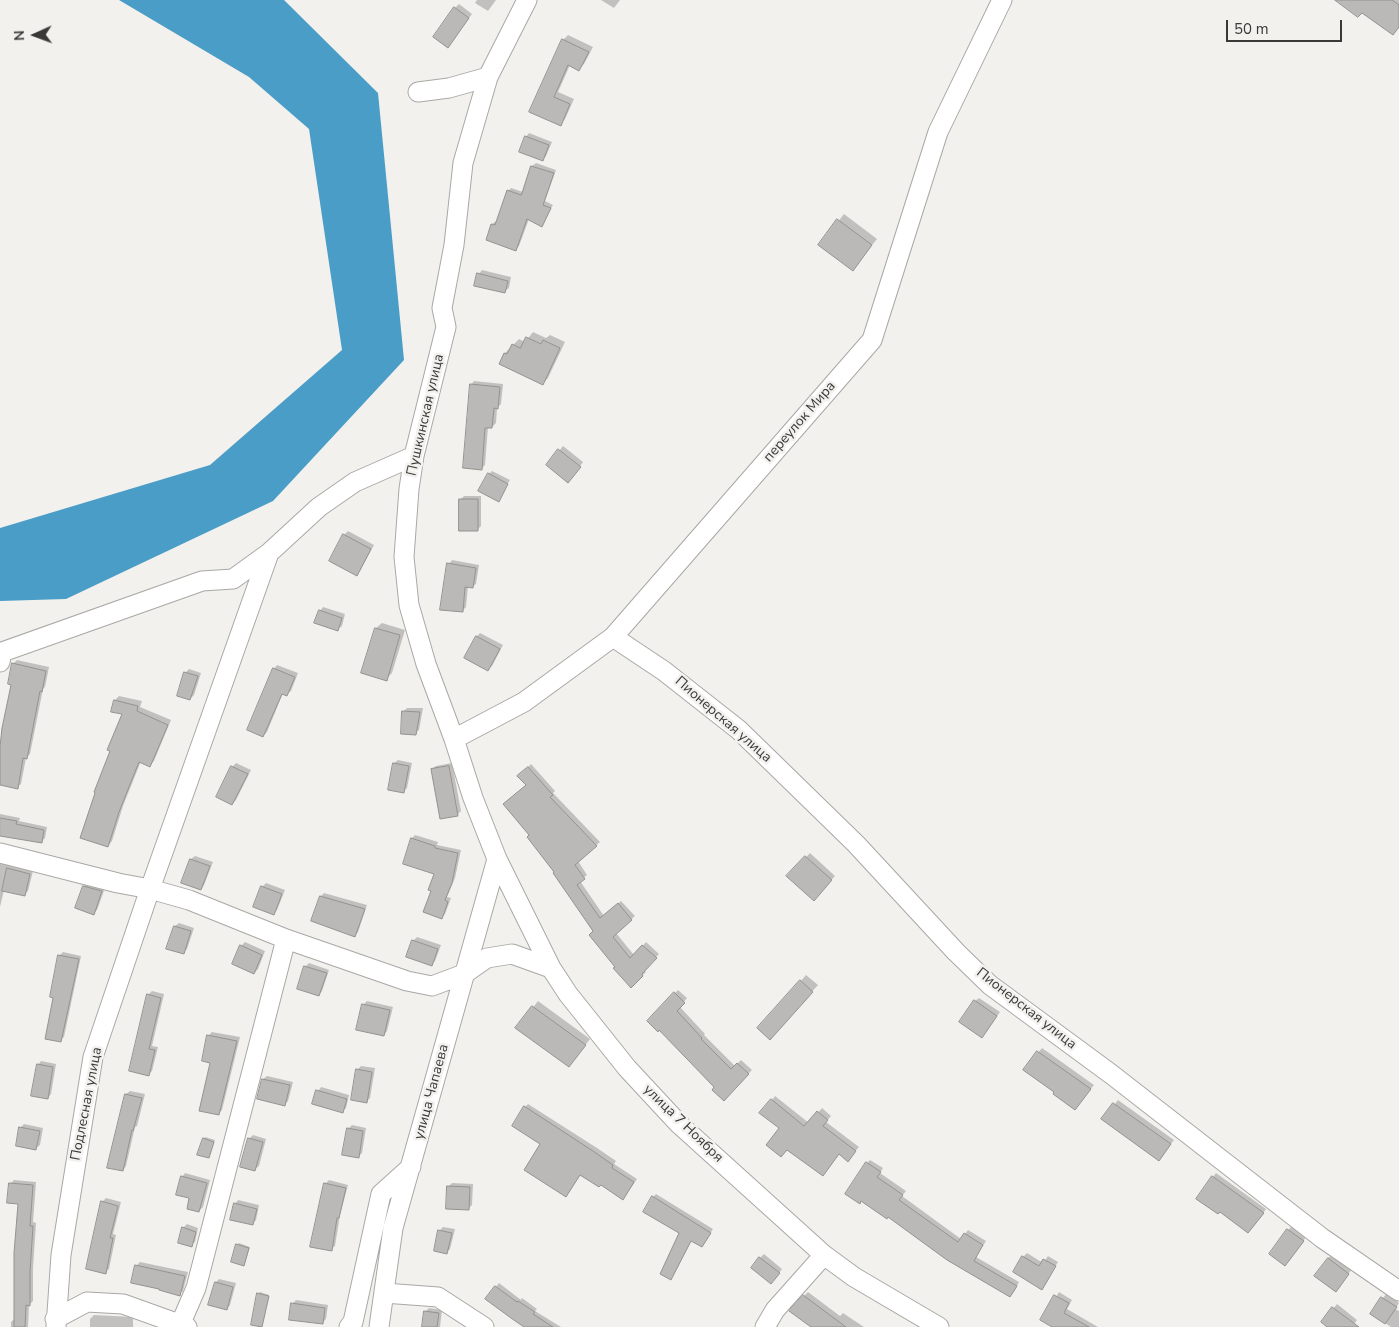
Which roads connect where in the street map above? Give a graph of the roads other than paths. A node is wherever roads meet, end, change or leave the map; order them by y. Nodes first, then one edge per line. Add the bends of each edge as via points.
1 (527, 0) edge
2 (1002, 0) edge
3 (488, 77) junction
4 (418, 92) dead end
5 (414, 456) junction
6 (269, 553) junction
7 (614, 637) junction
8 (0, 662) edge
9 (454, 740) junction
10 (0, 853) edge
11 (497, 859) junction
12 (150, 889) junction
13 (286, 939) junction
14 (551, 968) junction
15 (464, 974) junction
16 (411, 1167) junction
17 (824, 1256) junction
18 (1399, 1291) edge
19 (384, 1293) junction
20 (55, 1323) edge
21 (183, 1326) edge
22 (349, 1327) edge
23 (379, 1327) edge
24 (484, 1327) edge
25 (765, 1327) edge
26 (938, 1327) edge

1 - 3 street, Пушкинская улица
2 - 7 street, переулок Мира via 938,132 872,340
3 - 4 street via 449,88
3 - 5 street, Пушкинская улица via 464,163 454,246 442,308 446,328
5 - 6 street via 355,482 319,507
5 - 9 street, Пушкинская улица via 404,557 409,605 426,664
6 - 8 street via 233,579 202,581 2,652
6 - 12 street, Подлесная улица
7 - 9 street, переулок Мира via 524,702
7 - 18 street, Пионерская улица via 664,670 739,730 856,844 990,985 1111,1074 1322,1238
9 - 11 street, Пушкинская улица
10 - 12 street
11 - 14 street, улица 7 Ноября
11 - 15 street, улица Чапаева
12 - 13 street via 189,900
12 - 20 street, Подлесная улица via 93,1058 61,1255
13 - 15 street via 407,981 432,986
13 - 21 street via 196,1288
14 - 15 street via 512,954 486,958
14 - 17 street, улица 7 Ноября via 627,1068 680,1124
15 - 16 street, улица Чапаева
16 - 19 street, улица Чапаева via 393,1228
16 - 22 street via 381,1194 353,1322
17 - 25 street via 775,1310
17 - 26 street, улица 7 Ноября
19 - 23 street, улица Чапаева
19 - 24 street via 438,1297
20 - 21 street via 88,1302 123,1304

